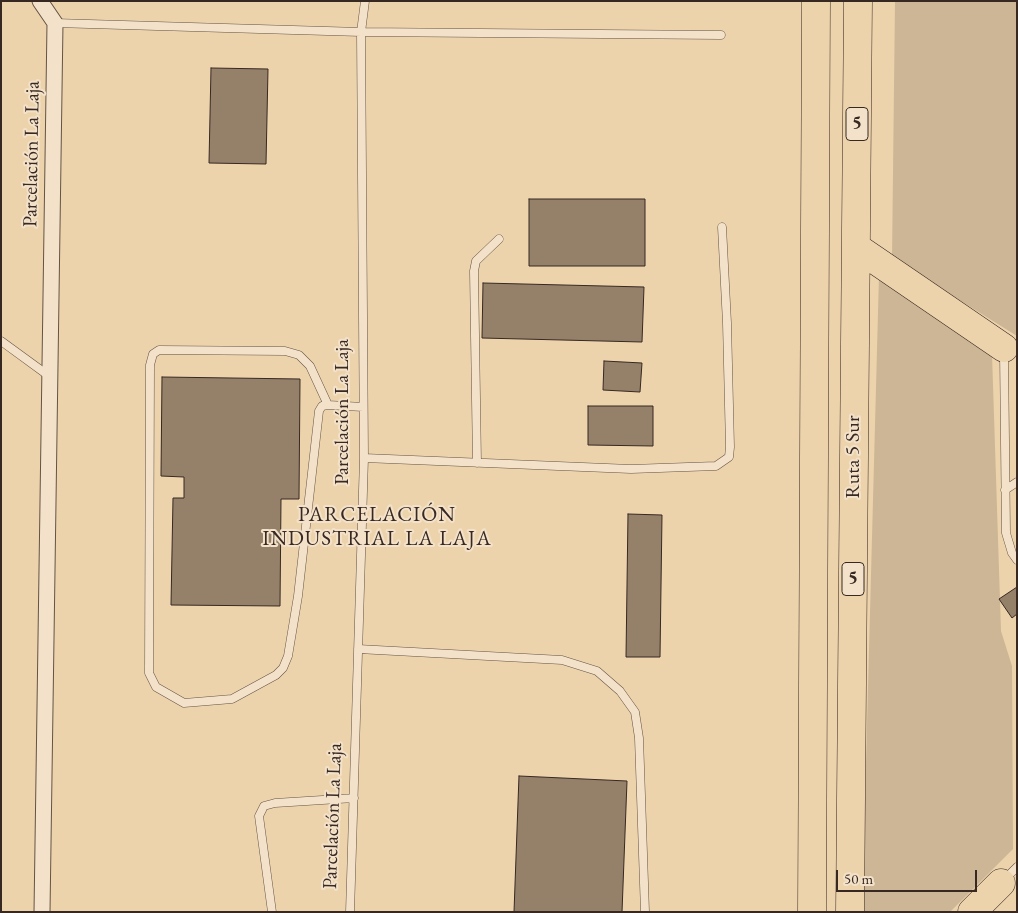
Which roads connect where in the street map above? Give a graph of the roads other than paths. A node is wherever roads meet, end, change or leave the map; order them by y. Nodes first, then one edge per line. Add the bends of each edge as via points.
1 (40, 1) edge
2 (365, 1) edge
3 (816, 1) edge
4 (858, 1) edge
5 (55, 23) junction
6 (361, 32) junction
7 (721, 34) dead end
8 (722, 227) dead end
9 (499, 239) dead end
10 (856, 247) junction
11 (1, 341) edge
12 (1007, 350) joint
13 (49, 376) junction
14 (328, 405) junction
15 (364, 407) junction
16 (364, 458) junction
17 (477, 463) junction
18 (1017, 482) edge
19 (1005, 490) junction
20 (1017, 560) edge
21 (358, 649) junction
22 (354, 798) junction
23 (1011, 876) edge
24 (42, 912) edge
25 (272, 912) edge
26 (350, 912) edge
27 (645, 912) edge
28 (812, 912) edge
29 (850, 912) edge
30 (972, 912) edge

1 - 5 street
2 - 6 lane, Parcelación La Laja
3 - 28 highway, Ruta 5 Sur / 5
4 - 10 highway, Ruta 5 Sur / 5
5 - 6 lane
5 - 13 street, Parcelación La Laja
6 - 7 lane
6 - 15 lane, Parcelación La Laja
8 - 17 lane via 729,457 716,466 631,469
9 - 17 lane via 476,261 474,271
10 - 12 highway
10 - 29 highway, Ruta 5 Sur / 5
11 - 13 lane
12 - 19 lane
13 - 24 street, Parcelación La Laja
14 - 14 lane via 319,411 298,596 284,668 276,676 232,699 184,703 156,687 149,673 150,375 153,354 159,350 286,351 299,355 310,366
14 - 15 lane
15 - 16 lane, Parcelación La Laja
16 - 17 lane
16 - 21 lane, Parcelación La Laja
18 - 19 lane
19 - 20 lane via 1006,533
21 - 22 lane, Parcelación La Laja
21 - 27 lane via 562,660 597,671 620,691 634,712 639,738
22 - 25 lane via 264,806 258,816
22 - 26 lane, Parcelación La Laja
23 - 30 highway

